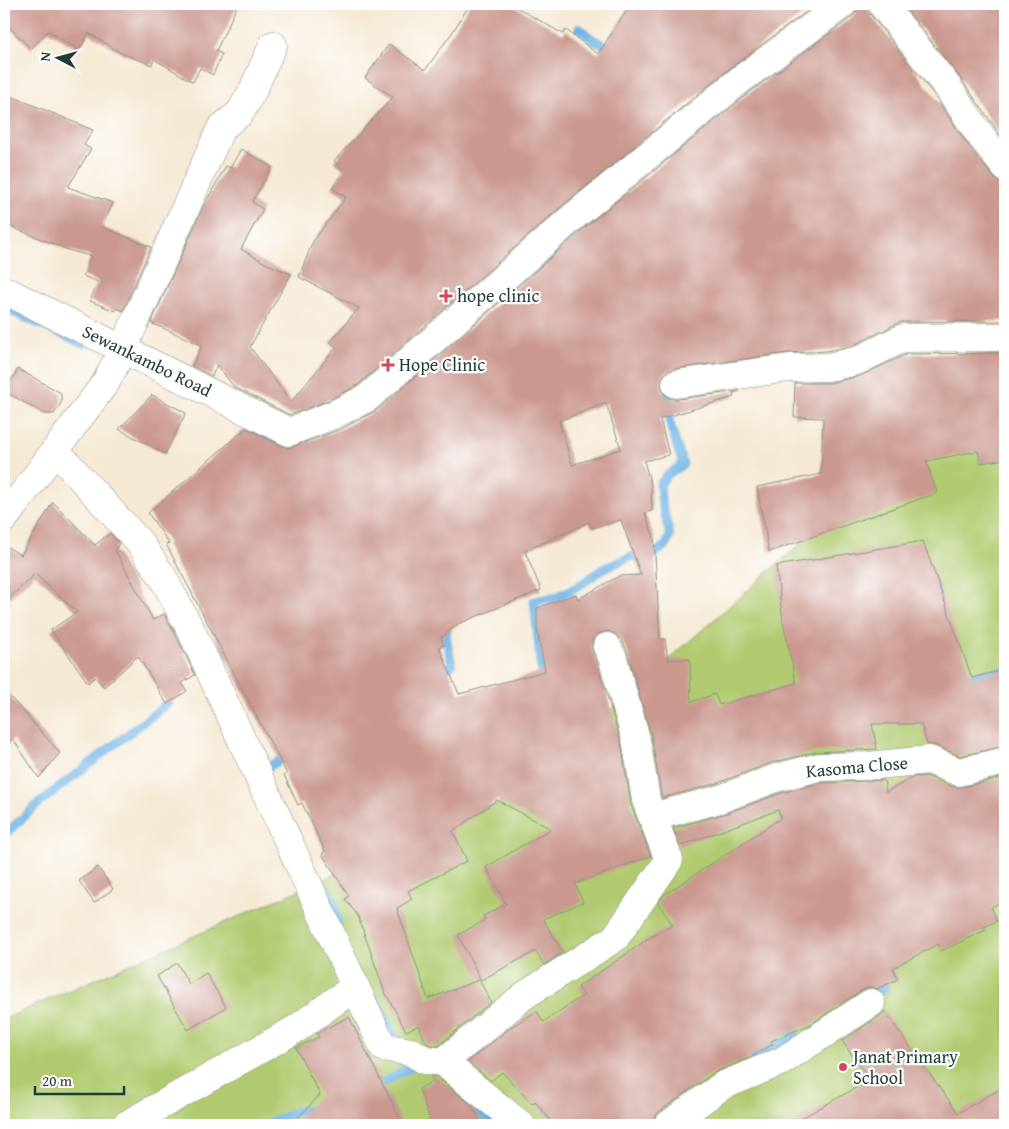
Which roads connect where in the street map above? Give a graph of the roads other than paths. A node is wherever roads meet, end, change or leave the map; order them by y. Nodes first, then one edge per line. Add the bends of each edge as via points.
1 (843, 4) edge
2 (882, 4) edge
3 (273, 45) dead end
4 (1005, 167) edge
5 (4, 290) edge
6 (1005, 337) edge
7 (123, 350) junction
8 (676, 384) dead end
9 (55, 450) junction
10 (4, 519) edge
11 (607, 647) dead end
12 (1005, 761) edge
13 (652, 817) junction
14 (355, 987) junction
15 (871, 1003) dead end
16 (443, 1062) junction
17 (126, 1125) edge
18 (521, 1125) edge
19 (668, 1125) edge

1 - 7 street, Sewankambo Road via 740,80 573,217 368,398 335,414 289,432
2 - 4 street
3 - 7 street via 240,113 221,128
5 - 7 street, Sewankambo Road
6 - 8 street via 903,338 857,361 828,367 789,368
7 - 9 street via 106,382
9 - 10 street
9 - 14 street via 140,543 162,576 192,632
11 - 13 street via 636,739
12 - 13 street, Kasoma Close via 959,772 929,760 820,767
13 - 16 street via 668,860 615,938 525,995
14 - 16 street via 383,1047
14 - 17 street via 296,1029
15 - 19 street via 782,1061 722,1086
16 - 18 street

